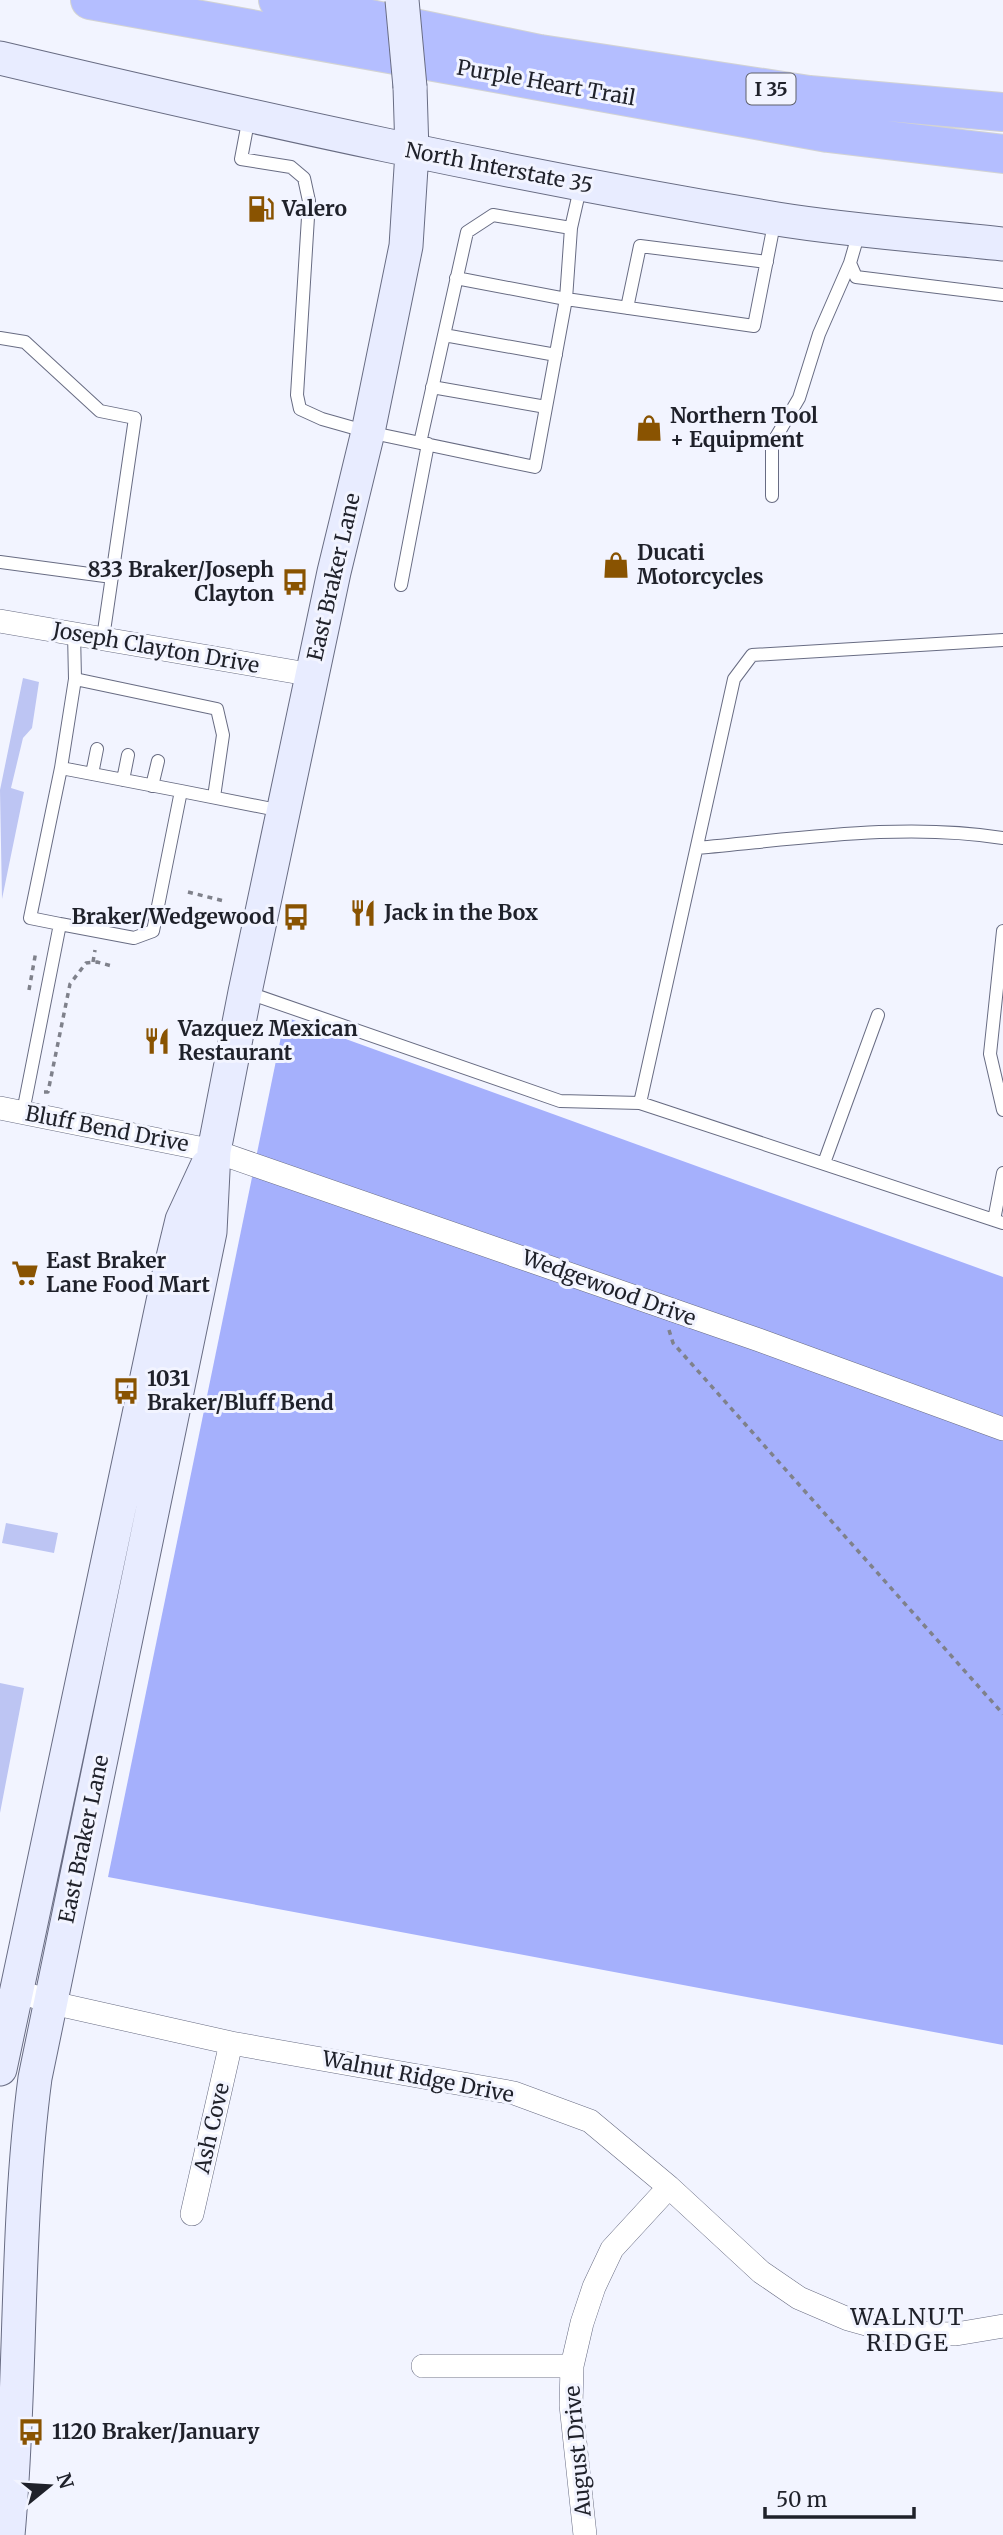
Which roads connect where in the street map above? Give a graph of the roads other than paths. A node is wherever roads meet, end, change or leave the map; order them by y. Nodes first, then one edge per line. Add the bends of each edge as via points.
1 (90, 0) edge
2 (278, 0) edge
3 (402, 0) edge
4 (0, 58) edge
5 (1003, 112) edge
6 (249, 117) junction
7 (412, 152) junction
8 (1003, 154) edge
9 (581, 183) junction
10 (775, 219) junction
11 (571, 228) junction
12 (860, 229) junction
13 (1003, 244) edge
14 (767, 262) junction
15 (850, 263) junction
16 (456, 278) junction
17 (1003, 295) edge
18 (566, 299) junction
19 (627, 308) junction
20 (444, 335) junction
21 (0, 338) edge
22 (556, 355) junction
23 (432, 387) junction
24 (546, 407) junction
25 (368, 432) junction
26 (424, 444) junction
27 (772, 496) dead end
28 (0, 562) edge
29 (112, 577) junction
30 (401, 585) dead end
31 (0, 621) edge
32 (74, 633) junction
33 (103, 638) junction
34 (1003, 640) edge
35 (313, 675) junction
36 (75, 680) junction
37 (111, 687) junction
38 (141, 693) junction
39 (108, 701) dead end
40 (139, 706) dead end
41 (97, 750) dead end
42 (128, 755) dead end
43 (158, 761) dead end
44 (61, 768) junction
45 (92, 774) junction
46 (123, 780) junction
47 (152, 786) junction
48 (181, 791) junction
49 (214, 797) junction
50 (282, 811) junction
51 (1003, 838) edge
52 (697, 848) junction
53 (60, 924) junction
54 (1003, 931) edge
55 (244, 992) junction
56 (878, 1015) dead end
57 (640, 1103) junction
58 (0, 1108) edge
59 (1003, 1110) edge
60 (23, 1112) junction
61 (214, 1151) junction
62 (824, 1163) junction
63 (1003, 1173) edge
64 (998, 1222) edge
65 (1003, 1429) edge
66 (8, 1990) edge
67 (51, 2001) junction
68 (231, 2043) junction
69 (0, 2069) edge
70 (669, 2187) junction
71 (192, 2214) dead end
72 (10, 2274) edge
73 (1003, 2326) edge
74 (424, 2366) dead end
75 (572, 2366) junction
76 (8, 2535) edge
77 (585, 2535) edge

1 - 8 highway, Purple Heart Trail / I 35 via 814,131
2 - 5 highway, Purple Heart Trail / I 35 via 553,56 809,95
3 - 7 main road, East Braker Lane, bridge
4 - 6 main road, North Interstate 35
6 - 7 main road, North Interstate 35
6 - 25 lane via 241,159 291,167 304,178 309,201 297,395 300,409
7 - 9 main road, North Interstate 35
7 - 25 main road, East Braker Lane via 406,246
9 - 10 main road, North Interstate 35
9 - 11 lane
10 - 12 main road, North Interstate 35
10 - 14 lane
11 - 16 lane via 493,215 467,232
11 - 18 lane
12 - 13 main road, North Interstate 35
12 - 15 lane
14 - 19 lane via 640,246
14 - 19 lane via 754,326
15 - 17 lane via 856,277
15 - 27 lane via 819,334 799,398 772,444
16 - 18 lane
16 - 20 lane
18 - 19 lane
18 - 22 lane
20 - 22 lane
20 - 23 lane
21 - 29 lane via 25,342 100,411 135,418
22 - 24 lane
23 - 24 lane
23 - 26 lane
24 - 26 lane via 535,467
25 - 26 lane
25 - 35 main road, East Braker Lane
26 - 30 lane
28 - 29 lane
29 - 33 lane
31 - 32 street, Joseph Clayton Drive
32 - 33 street, Joseph Clayton Drive
32 - 36 lane
33 - 35 street, Joseph Clayton Drive
34 - 52 lane via 752,655 734,679
35 - 50 main road, East Braker Lane
36 - 37 lane
36 - 44 lane
37 - 38 lane
37 - 39 lane
38 - 40 lane
38 - 49 lane via 168,706 218,709 223,735
41 - 45 lane
42 - 46 lane
43 - 47 lane
44 - 45 lane
44 - 53 lane via 30,918
45 - 46 lane
46 - 47 lane
47 - 48 lane
48 - 49 lane
48 - 53 lane via 153,931 134,938
49 - 50 lane
50 - 55 main road, East Braker Lane
51 - 52 lane via 904,830
52 - 57 lane
53 - 60 lane
54 - 59 lane via 989,1054
55 - 57 lane via 559,1101
55 - 61 main road, East Braker Lane
56 - 62 lane
57 - 62 lane
58 - 60 street, Bluff Bend Drive
60 - 61 street, Bluff Bend Drive
61 - 65 street, Wedgewood Drive
61 - 66 main road, East Braker Lane via 182,1220
61 - 67 main road, East Braker Lane via 210,1232
62 - 64 lane
63 - 64 lane
66 - 67 street, Walnut Ridge Drive
66 - 69 main road, East Braker Lane
67 - 68 street, Walnut Ridge Drive
67 - 72 main road, East Braker Lane
68 - 70 street, Walnut Ridge Drive via 513,2093 590,2121
68 - 71 street, Ash Cove
70 - 73 street, Walnut Ridge Drive via 761,2272 799,2298 848,2319 898,2333 956,2334
70 - 75 street, August Drive via 612,2249 594,2287
72 - 76 main road, East Braker Lane
74 - 75 street
75 - 77 street, August Drive via 571,2406

